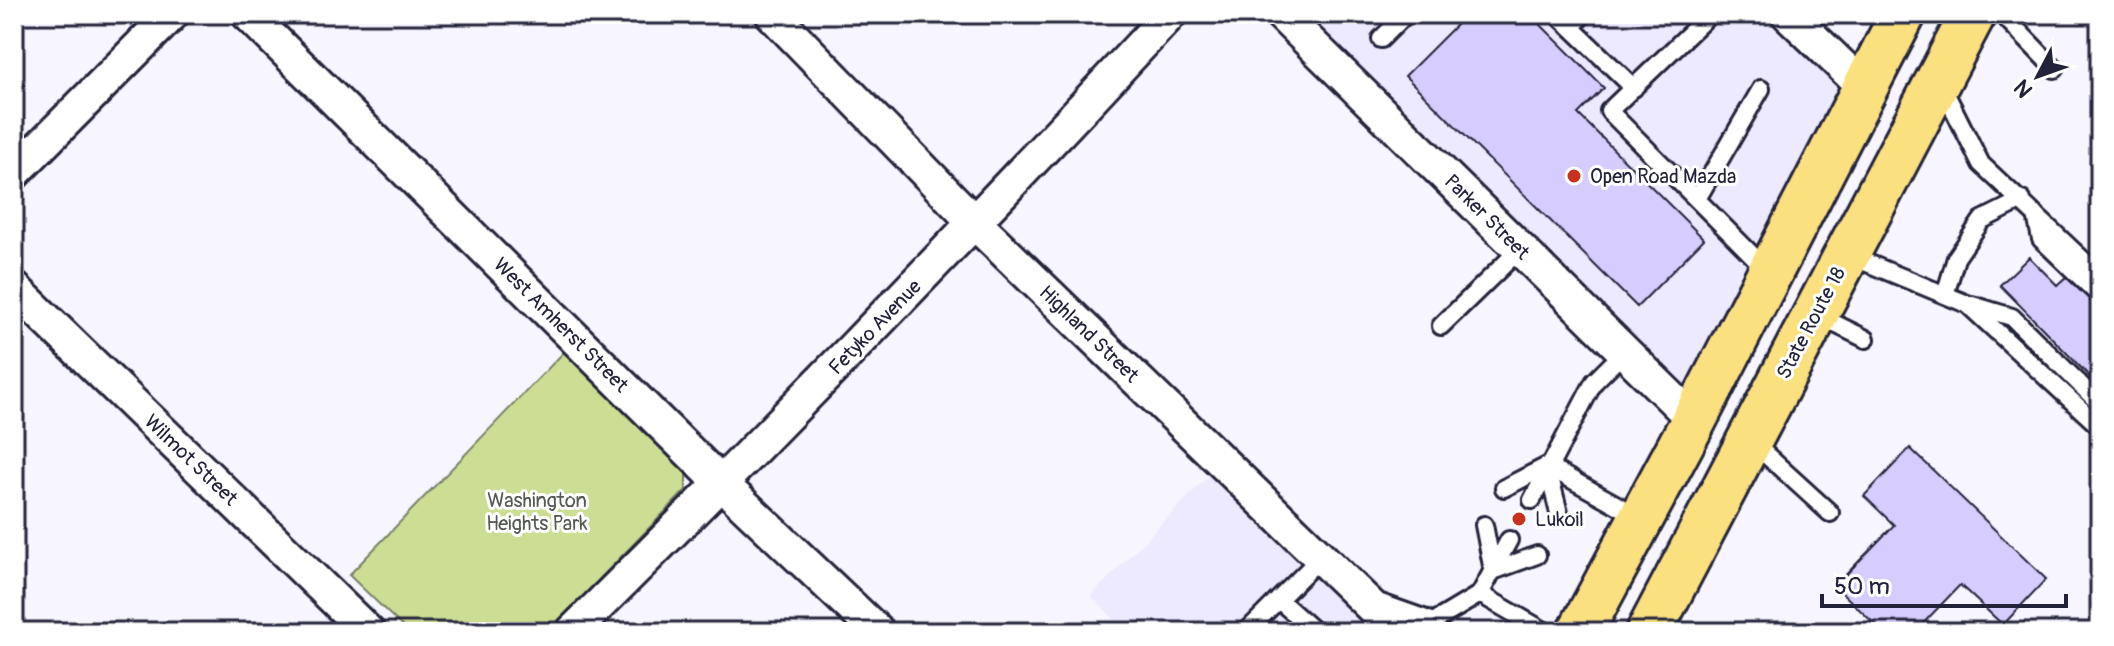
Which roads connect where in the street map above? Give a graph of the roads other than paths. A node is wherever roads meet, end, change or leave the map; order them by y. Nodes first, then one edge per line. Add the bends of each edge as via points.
1 (172, 14) edge
2 (248, 14) edge
3 (772, 14) edge
4 (1170, 14) edge
5 (1281, 14) edge
6 (1406, 14) edge
7 (1557, 14) edge
8 (1584, 14) edge
9 (1710, 14) edge
10 (1788, 14) edge
11 (1903, 14) edge
12 (1973, 14) edge
13 (2002, 14) edge
14 (1571, 27) junction
15 (1381, 39) dead end
16 (2055, 69) dead end
17 (1939, 79) junction
18 (1634, 88) junction
19 (1761, 89) dead end
20 (1866, 89) junction
21 (14, 173) edge
22 (1697, 199) junction
23 (2022, 200) junction
24 (2036, 215) junction
25 (975, 223) junction
26 (1520, 249) junction
27 (1846, 255) junction
28 (1770, 273) junction
29 (2100, 276) edge
30 (14, 288) edge
31 (1945, 295) junction
32 (2100, 296) edge
33 (1967, 304) junction
34 (1815, 314) junction
35 (1441, 326) dead end
36 (1866, 339) dead end
37 (1624, 352) junction
38 (2100, 404) edge
39 (1694, 420) junction
40 (2100, 427) edge
41 (1749, 439) junction
42 (1547, 466) junction
43 (722, 484) junction
44 (1504, 488) dead end
45 (1532, 500) dead end
46 (1559, 513) dead end
47 (1830, 513) dead end
48 (1641, 518) junction
49 (1484, 525) dead end
50 (1509, 540) dead end
51 (1537, 555) dead end
52 (1320, 558) junction
53 (1493, 571) junction
54 (1480, 594) junction
55 (1279, 600) junction
56 (1425, 627) joint
57 (368, 632) edge
58 (572, 632) edge
59 (878, 632) edge
60 (1246, 632) edge
61 (1315, 632) edge
62 (1546, 632) edge
63 (1580, 632) edge
64 (1649, 632) edge

1 - 21 street
2 - 43 street, West Amherst Street
3 - 25 street, Highland Street
4 - 25 street, Fetyko Avenue
5 - 26 street, Parker Street
6 - 15 lane
7 - 14 lane
8 - 14 lane
9 - 18 lane
10 - 20 street
11 - 20 highway
12 - 17 highway, State Route 18
13 - 16 lane
14 - 18 lane
17 - 23 lane via 1981,164
17 - 27 highway, State Route 18
18 - 22 lane via 1609,111
19 - 22 lane
20 - 28 highway
22 - 28 lane
23 - 24 lane
23 - 31 lane via 1982,220 1956,258
24 - 29 lane
24 - 32 lane via 2041,239
25 - 43 street, Fetyko Avenue
25 - 52 street, Highland Street
26 - 35 lane
26 - 37 street, Parker Street
27 - 31 lane
27 - 34 highway, State Route 18
28 - 39 highway
30 - 57 street, Wilmot Street
31 - 33 lane
33 - 38 lane via 2012,317
33 - 40 lane
34 - 36 lane
34 - 41 highway, State Route 18
37 - 39 street, Parker Street
37 - 42 lane via 1594,382
39 - 48 highway
41 - 47 lane
41 - 64 highway, State Route 18
42 - 44 lane
42 - 45 lane
42 - 46 lane
42 - 48 lane
43 - 58 street, Fetyko Avenue
43 - 59 street, West Amherst Street
48 - 63 highway
49 - 53 lane
50 - 53 lane
51 - 53 lane
52 - 55 lane
52 - 56 street, Highland Street via 1374,609
53 - 54 lane
54 - 56 lane
54 - 62 lane
55 - 60 lane
55 - 61 lane

